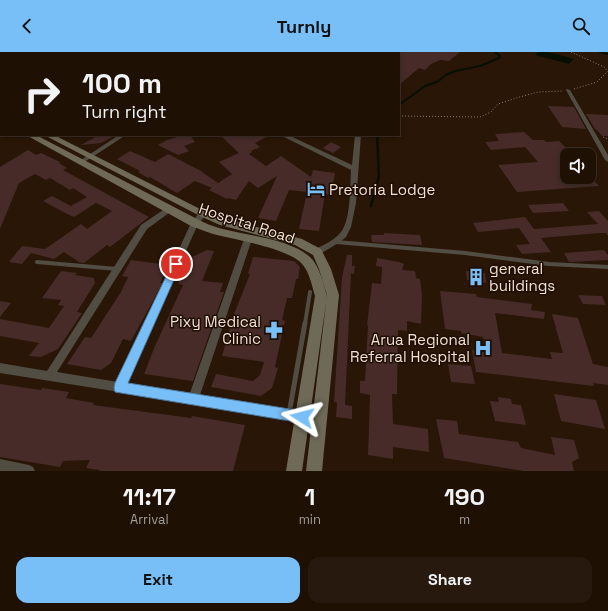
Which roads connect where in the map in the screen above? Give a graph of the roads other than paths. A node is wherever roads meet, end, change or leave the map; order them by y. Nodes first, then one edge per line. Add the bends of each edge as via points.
1 (568, 90) road end
2 (32, 136) edge
3 (50, 136) edge
4 (122, 136) edge
5 (285, 136) edge
6 (358, 136) edge
7 (92, 156) junction
8 (608, 160) edge
9 (81, 162) junction
10 (354, 169) junction
11 (169, 210) junction
12 (203, 214) junction
13 (195, 223) junction
14 (248, 239) junction
15 (335, 242) junction
16 (317, 252) junction
17 (37, 262) dead end
18 (608, 267) edge
19 (118, 269) junction
20 (310, 292) dead end
21 (0, 368) edge
22 (49, 376) junction
23 (120, 388) junction
24 (193, 399) junction
25 (289, 415) junction
26 (302, 417) junction
27 (320, 419) junction
28 (0, 465) edge
29 (29, 471) edge
30 (294, 471) edge
31 (314, 471) edge

1 - 8 street
2 - 9 main road, Hospital Road
3 - 7 main road, Hospital Road
4 - 7 street
5 - 10 street
6 - 10 street
7 - 9 street
7 - 12 main road, Hospital Road
9 - 11 main road, Hospital Road
10 - 15 street via 348,225 344,234
11 - 13 main road, Hospital Road
11 - 19 street via 144,227
12 - 13 street
12 - 16 main road, Hospital Road via 298,242
13 - 14 main road, Hospital Road
13 - 23 street
14 - 24 street
14 - 26 main road, Hospital Road via 266,242 306,260 313,271 321,296
15 - 16 street
15 - 18 lane via 466,253 549,264
16 - 27 main road via 333,295
17 - 19 lane
19 - 22 street
20 - 25 lane
21 - 22 street
22 - 23 street
23 - 24 street
24 - 25 street
25 - 26 street
26 - 27 street
26 - 30 main road, Hospital Road
27 - 31 main road
28 - 29 street

